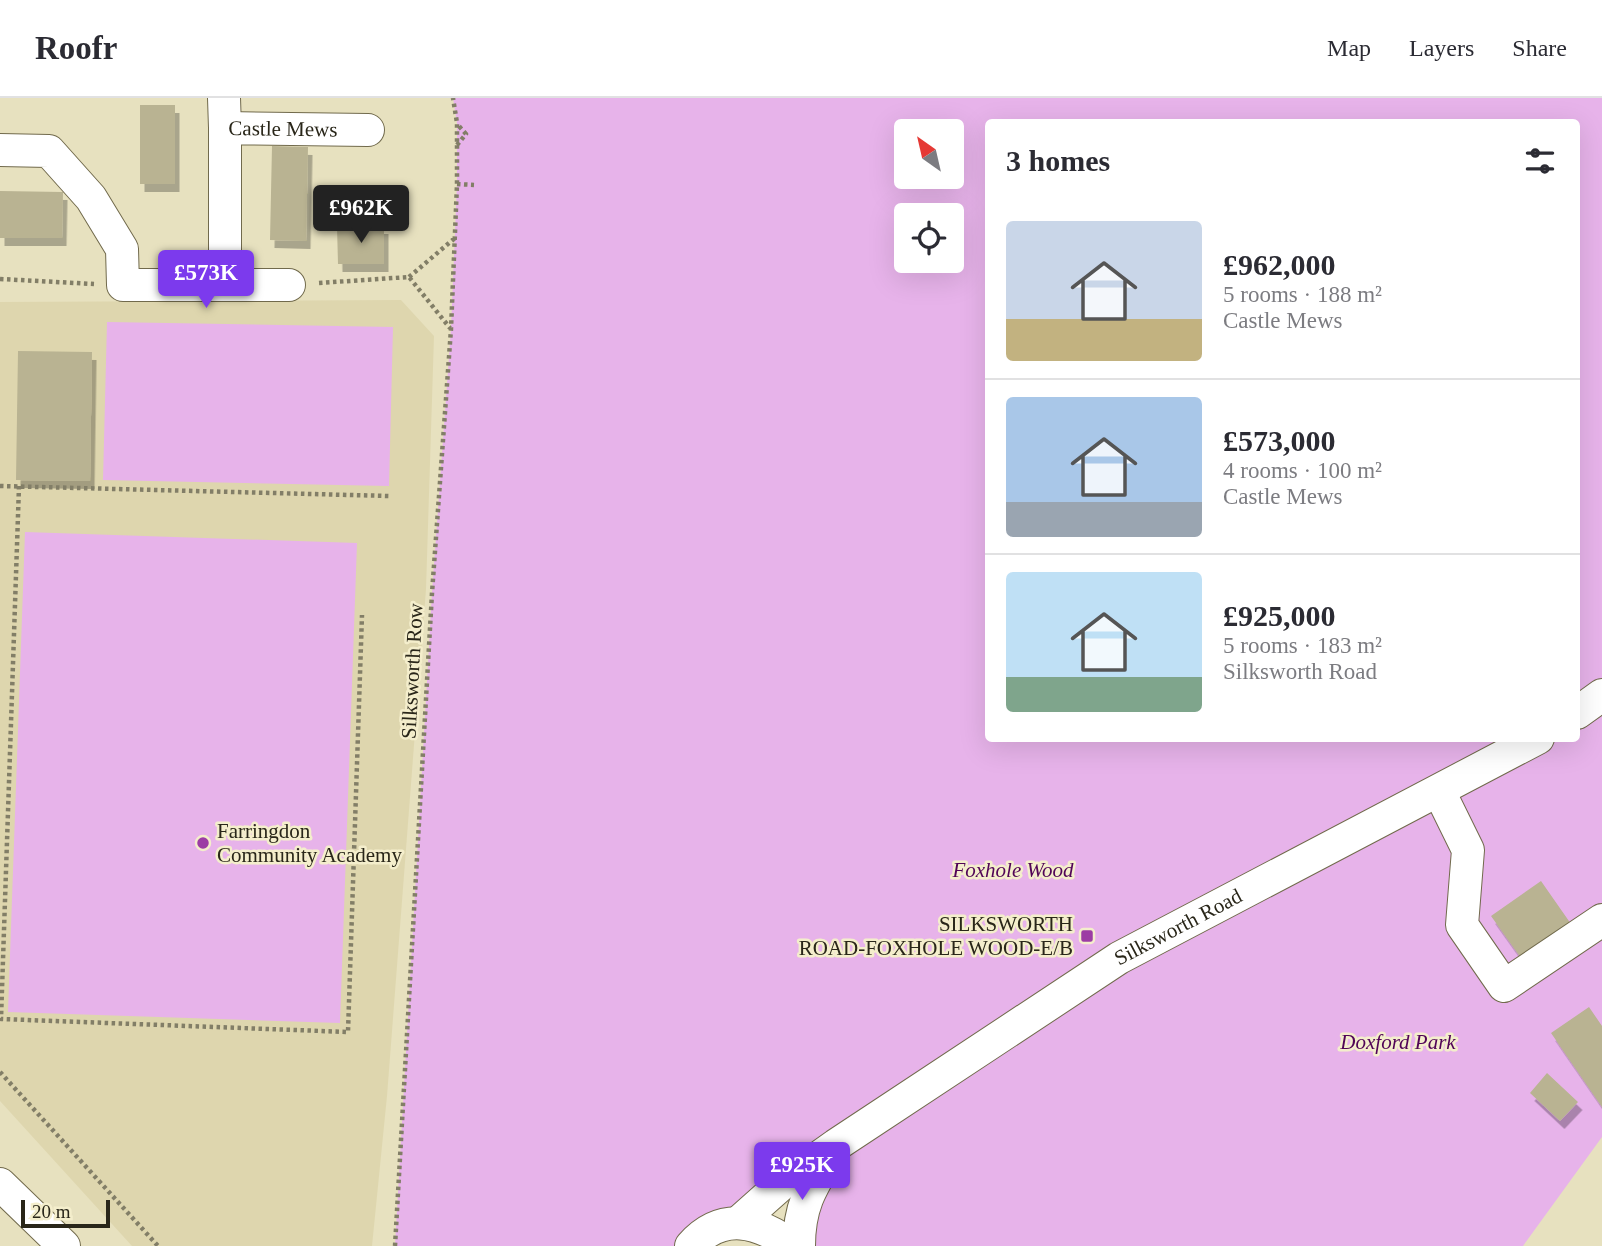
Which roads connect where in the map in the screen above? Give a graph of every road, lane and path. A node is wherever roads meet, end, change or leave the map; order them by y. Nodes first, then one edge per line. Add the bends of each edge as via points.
1 (453, 98) edge
2 (225, 113) edge
3 (457, 123) junction
4 (368, 130) dead end
5 (456, 145) junction
6 (0, 150) edge
7 (457, 184) junction
8 (474, 185) dead end
9 (455, 238) junction
10 (410, 277) junction
11 (0, 279) edge
12 (225, 284) junction
13 (123, 285) junction
14 (289, 285) joint
15 (451, 329) junction
16 (0, 486) edge
17 (19, 486) junction
18 (388, 496) dead end
19 (362, 615) dead end
20 (1602, 695) edge
21 (1580, 711) edge
22 (1530, 742) edge
23 (1438, 791) junction
24 (1602, 920) edge
25 (0, 1072) edge
26 (836, 1146) junction
27 (0, 1184) edge
28 (739, 1222) junction
29 (64, 1246) edge
30 (158, 1246) edge
31 (395, 1246) edge
32 (691, 1246) edge
33 (792, 1246) edge
34 (799, 1246) edge

1 - 3 path, Silksworth Row
2 - 4 street, Castle Mews
2 - 12 street, Castle Mews
3 - 5 path, Silksworth Row
3 - 5 path via 466,134
5 - 7 path, Silksworth Row
6 - 13 street via 48,151 83,189 122,249
7 - 8 path
7 - 9 path, Silksworth Row
9 - 10 path
9 - 15 path, Silksworth Row
10 - 14 path
10 - 15 path
11 - 13 path
12 - 13 street
12 - 14 street
15 - 31 path, Silksworth Row
16 - 17 path
17 - 18 path
17 - 19 path via 1,1019 348,1032
20 - 21 street
22 - 23 street, Silksworth Road
23 - 24 street via 1468,850 1462,925 1504,986
23 - 26 street, Silksworth Road via 1119,958
25 - 30 path
26 - 28 street, Silksworth Road via 784,1182
26 - 34 street, Silksworth Road via 808,1192 799,1222
27 - 29 street
28 - 32 street, Silksworth Road via 715,1228
28 - 33 street via 758,1225

